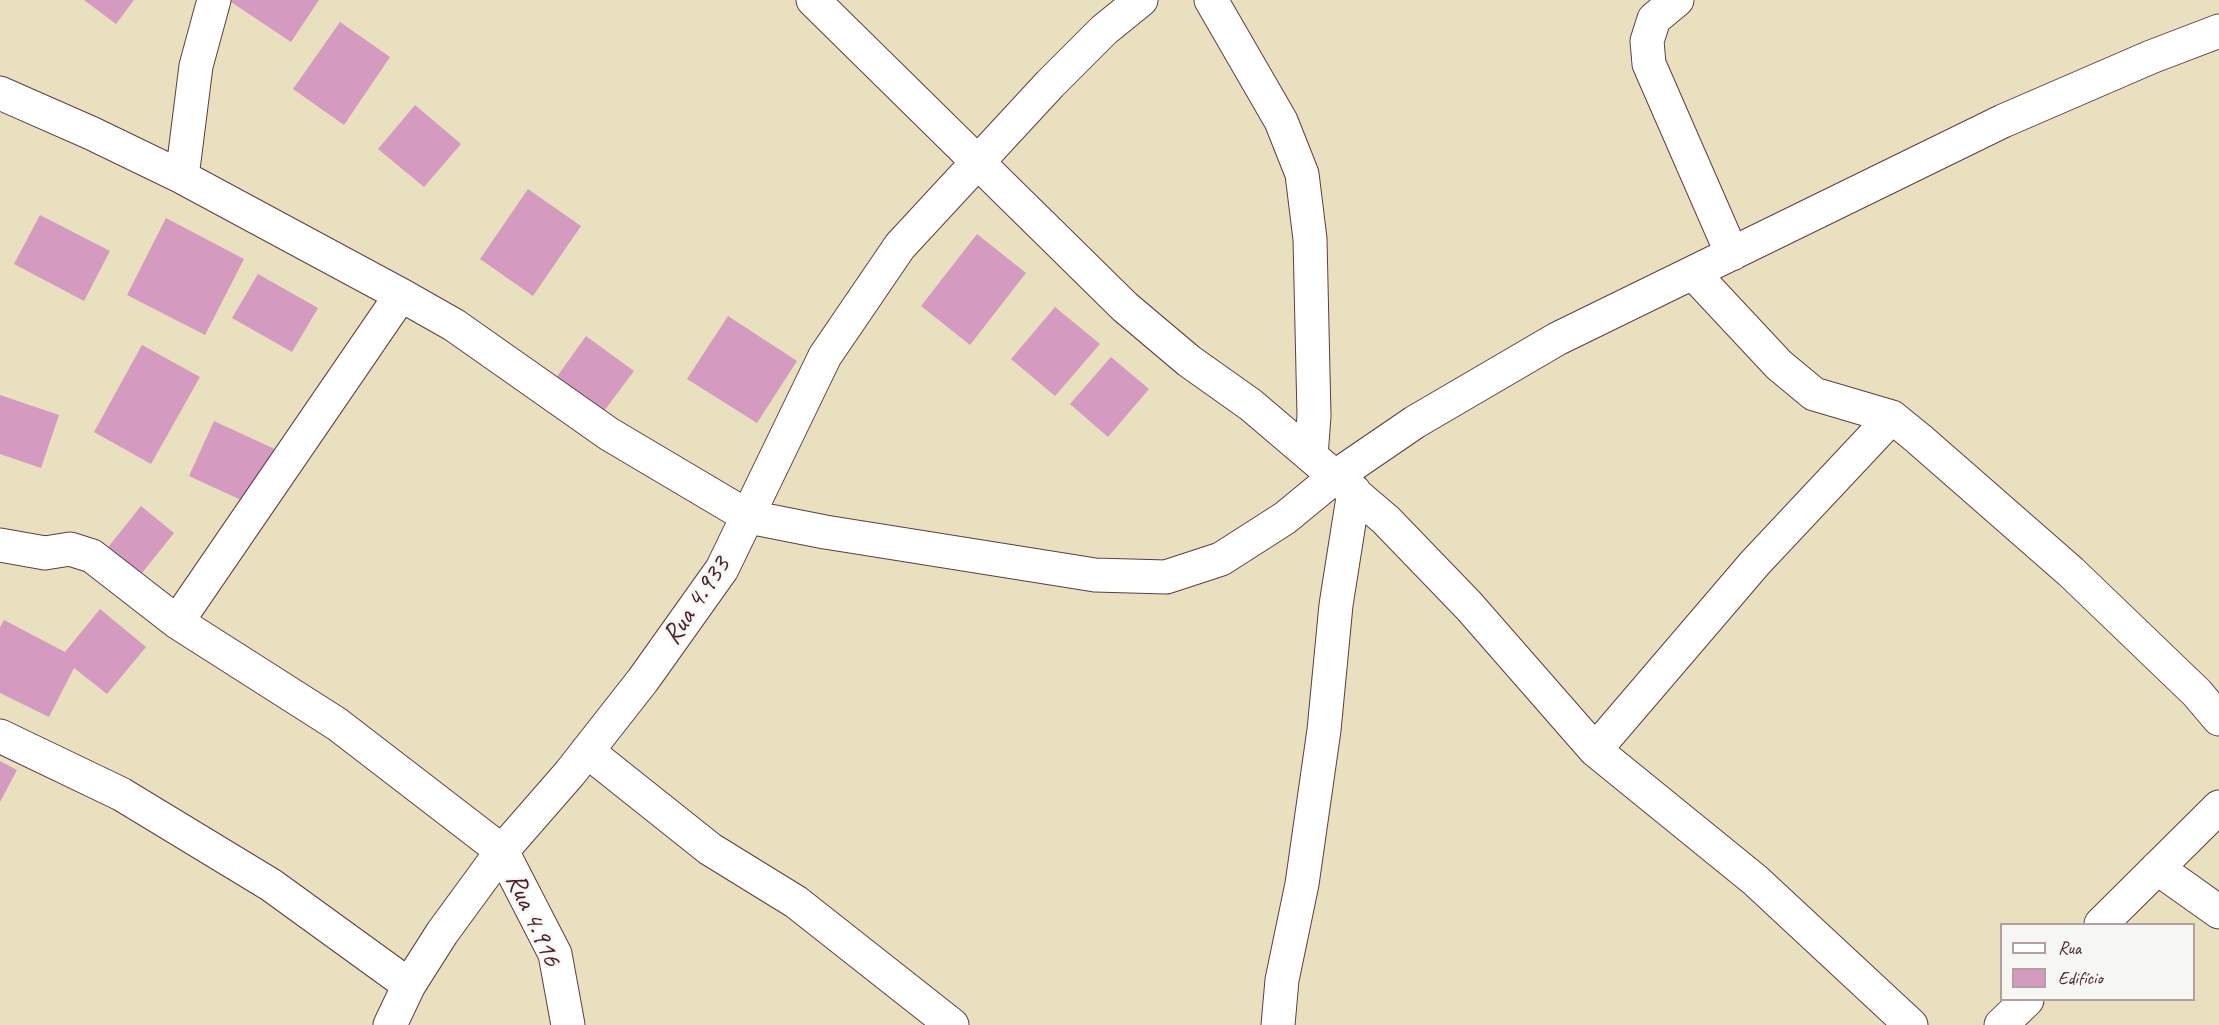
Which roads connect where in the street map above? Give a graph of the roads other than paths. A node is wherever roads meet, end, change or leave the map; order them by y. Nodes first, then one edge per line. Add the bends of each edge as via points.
1 (214, 0) edge
2 (813, 0) edge
3 (1141, 0) edge
4 (1211, 0) edge
5 (1677, 0) edge
6 (2219, 31) edge
7 (0, 93) edge
8 (977, 161) junction
9 (182, 177) junction
10 (1732, 254) junction
11 (1693, 273) junction
12 (400, 295) junction
13 (1892, 417) junction
14 (1311, 456) junction
15 (1345, 483) junction
16 (749, 517) junction
17 (0, 545) edge
18 (177, 622) junction
19 (2219, 718) edge
20 (0, 736) edge
21 (1595, 750) junction
22 (587, 751) junction
23 (2219, 807) edge
24 (502, 851) junction
25 (2157, 868) junction
26 (2219, 912) edge
27 (2102, 923) edge
28 (409, 985) junction
29 (2025, 1001) edge
30 (390, 1025) edge
31 (568, 1025) edge
32 (952, 1025) edge
33 (1278, 1025) edge
34 (1911, 1025) edge
35 (2001, 1025) edge

1 - 9 street via 196,66
2 - 8 street
3 - 8 street, Rua 4.933 via 1104,30
4 - 14 street via 1281,121 1302,174 1310,239 1314,416
5 - 10 street via 1654,19 1647,41 1649,64
6 - 10 street via 2003,121
7 - 9 street
8 - 14 street via 1125,307
8 - 16 street, Rua 4.933 via 900,246 825,356 780,443
9 - 12 street
10 - 11 street
11 - 13 street via 1779,365 1814,393
11 - 15 street via 1557,339 1415,422
12 - 16 street via 454,325 609,434
12 - 18 street
13 - 19 street via 2071,572
13 - 21 street via 1755,563
14 - 15 street
15 - 16 street via 1221,559 1166,577 1095,575
15 - 21 street via 1469,606
15 - 33 street via 1314,801 1282,980
16 - 22 street, Rua 4.933 via 722,569
17 - 18 street via 45,553 70,549 92,556
18 - 24 street via 337,724
20 - 28 street via 121,794 271,885
21 - 34 street via 1755,880
22 - 24 street, Rua 4.933
22 - 32 street via 710,849 796,902
23 - 25 street
24 - 28 street, Rua 4.933
24 - 31 street, Rua 4.916 via 555,954
25 - 26 street
25 - 27 street
28 - 30 street, Rua 4.933
29 - 35 street

